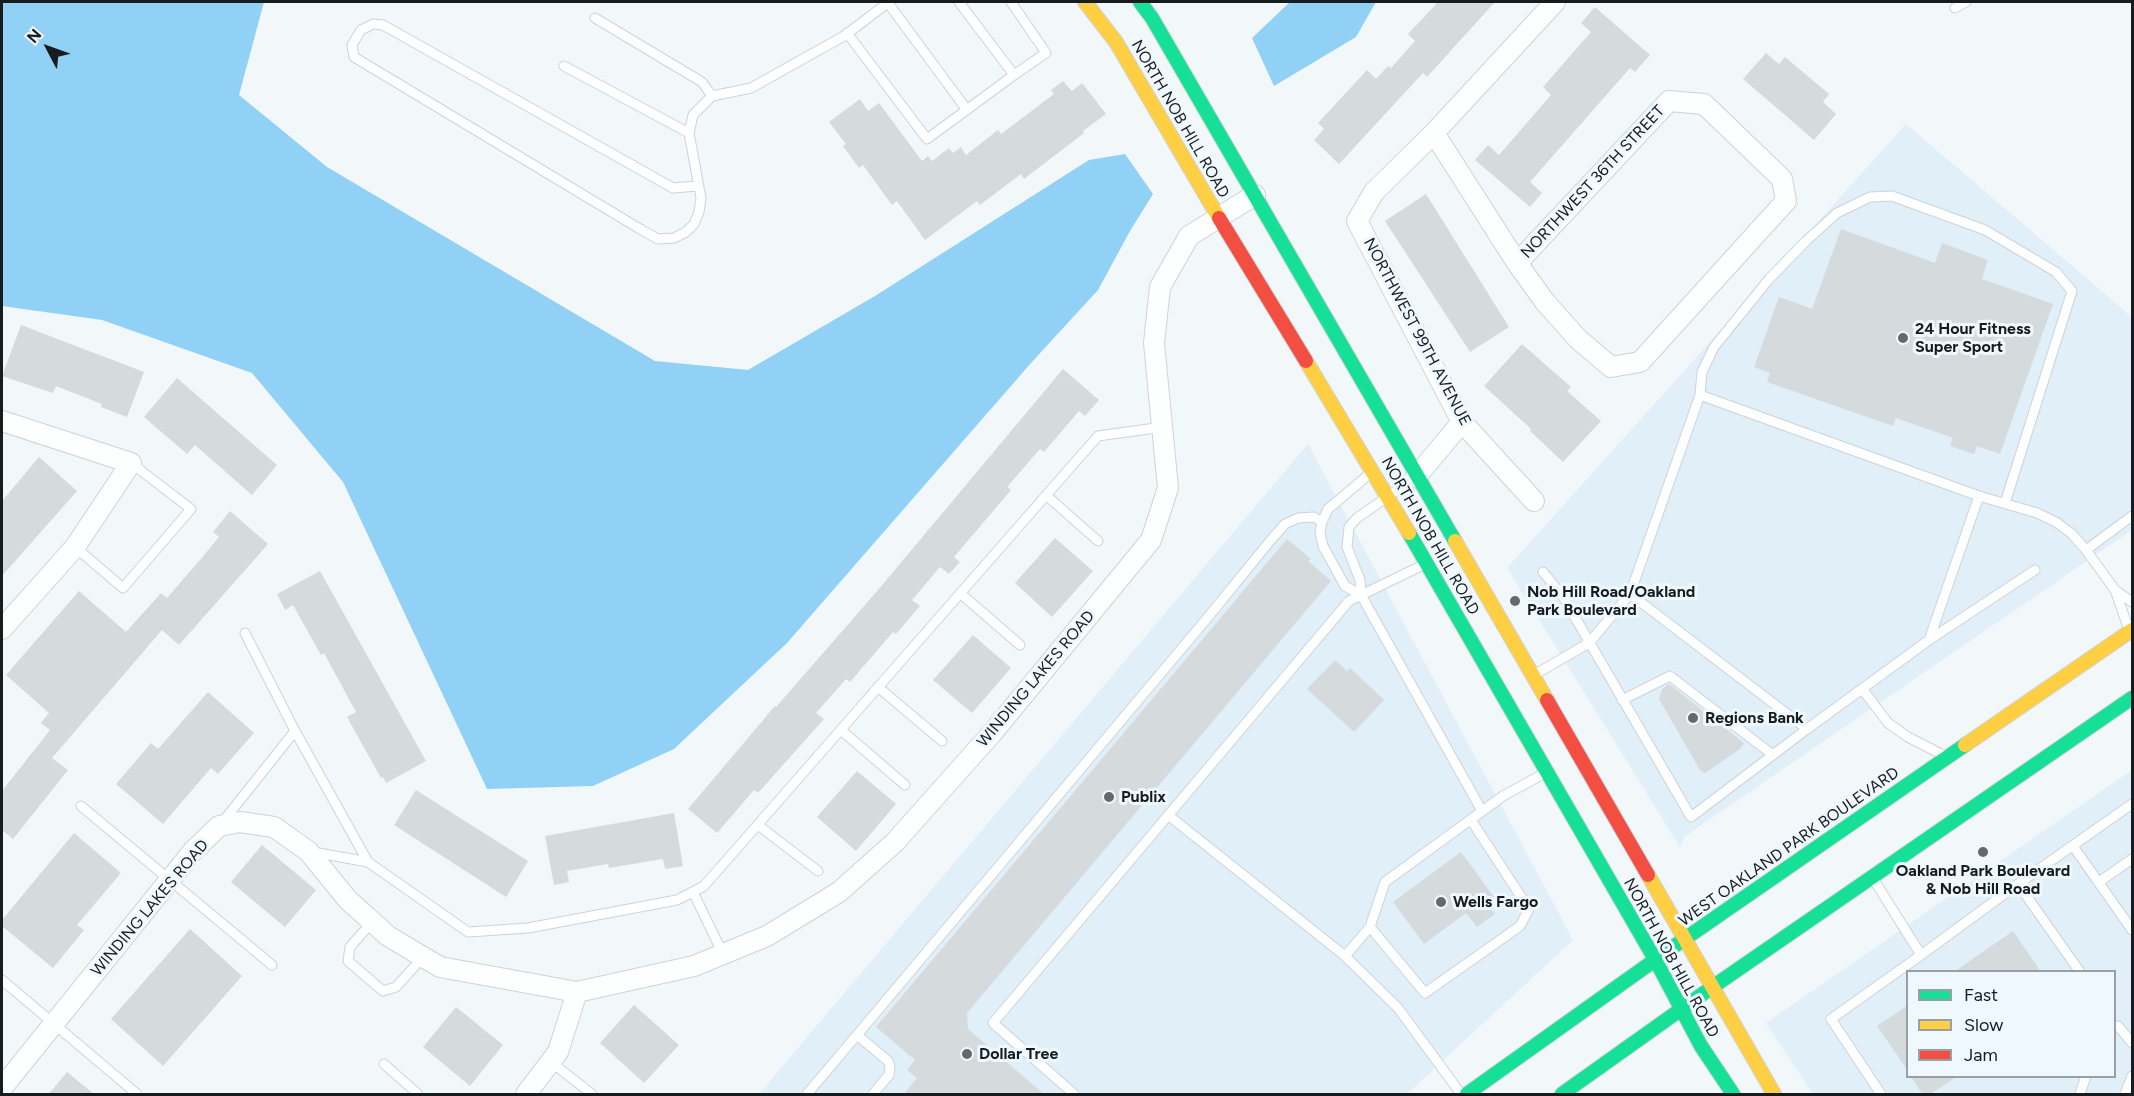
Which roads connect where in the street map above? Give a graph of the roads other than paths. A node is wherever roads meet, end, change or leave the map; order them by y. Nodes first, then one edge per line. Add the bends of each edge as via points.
1 (888, 2) edge
2 (959, 2) edge
3 (1011, 2) edge
4 (1085, 2) edge
5 (1140, 2) edge
6 (1556, 2) edge
7 (1966, 2) edge
8 (1954, 8) dead end
9 (595, 18) dead end
10 (847, 33) junction
11 (564, 66) dead end
12 (1014, 75) junction
13 (712, 96) junction
14 (967, 110) junction
15 (689, 133) junction
16 (1434, 133) junction
17 (698, 186) junction
18 (1255, 195) junction
19 (1217, 216) junction
20 (1517, 263) junction
21 (1700, 395) junction
22 (2, 421) edge
23 (1462, 422) junction
24 (1163, 427) junction
25 (131, 463) junction
26 (1373, 471) junction
27 (1416, 477) junction
28 (1046, 495) junction
29 (1979, 495) junction
30 (1388, 496) junction
31 (1534, 501) dead end
32 (2005, 503) junction
33 (2133, 516) edge
34 (1322, 522) junction
35 (1098, 541) dead end
36 (75, 547) junction
37 (2086, 550) junction
38 (1428, 562) junction
39 (2035, 570) dead end
40 (1543, 572) dead end
41 (2115, 590) junction
42 (960, 593) junction
43 (1630, 594) junction
44 (1361, 595) junction
45 (2133, 602) edge
46 (2, 629) edge
47 (245, 633) dead end
48 (2132, 633) edge
49 (1929, 640) junction
50 (1589, 643) junction
51 (1020, 645) dead end
52 (1532, 676) junction
53 (878, 687) junction
54 (1863, 690) junction
55 (2133, 698) edge
56 (1622, 700) junction
57 (1807, 729) junction
58 (295, 730) junction
59 (841, 730) junction
60 (942, 741) dead end
61 (1773, 755) junction
62 (1948, 758) junction
63 (1547, 772) junction
64 (905, 785) dead end
65 (2133, 804) edge
66 (81, 806) dead end
67 (1482, 811) junction
68 (1168, 815) junction
69 (1471, 820) junction
70 (758, 825) junction
71 (219, 826) junction
72 (2073, 846) junction
73 (308, 851) junction
74 (368, 862) junction
75 (2131, 862) edge
76 (818, 871) dead end
77 (1872, 878) junction
78 (170, 880) junction
79 (2099, 882) junction
80 (2018, 884) junction
81 (693, 892) junction
82 (372, 922) junction
83 (2131, 924) edge
84 (1370, 927) junction
85 (1683, 940) junction
86 (723, 955) junction
87 (1921, 955) junction
88 (1346, 956) junction
89 (423, 957) junction
90 (1656, 961) junction
91 (272, 965) dead end
92 (2079, 970) edge
93 (2, 980) edge
94 (1711, 988) junction
95 (577, 992) junction
96 (1682, 1009) junction
97 (54, 1024) junction
98 (2116, 1025) edge
99 (857, 1035) junction
100 (2133, 1043) edge
101 (551, 1062) junction
102 (384, 1064) dead end
103 (2133, 1076) edge
104 (2086, 1078) edge
105 (2, 1088) edge
106 (137, 1095) edge
107 (418, 1095) edge
108 (526, 1095) edge
109 (592, 1095) edge
110 (807, 1095) edge
111 (873, 1095) edge
112 (1074, 1095) edge
113 (1461, 1095) edge
114 (1467, 1095) edge
115 (1562, 1095) edge
116 (1733, 1095) edge
117 (1773, 1095) edge
118 (1881, 1095) edge
119 (2080, 1095) edge
120 (2125, 1095) edge

1 - 10 lane
1 - 14 lane
2 - 12 lane
3 - 12 lane via 1046,53
4 - 19 main road, NORTH NOB HILL ROAD via 1116,42
5 - 18 main road, NORTH NOB HILL ROAD
6 - 16 street
7 - 8 lane
9 - 13 lane via 702,82
10 - 13 lane via 751,88
10 - 14 lane via 927,139
11 - 15 lane
12 - 14 lane
13 - 15 lane via 693,115
15 - 17 lane
16 - 20 street
16 - 23 street, NORTHWEST 99TH AVENUE via 1374,192 1357,221
17 - 17 lane via 673,188 383,25 373,24 361,30 352,45 354,57 658,239 674,238 694,224 700,198
18 - 19 street, WINDING LAKES ROAD
18 - 27 main road, NORTH NOB HILL ROAD
19 - 24 street, WINDING LAKES ROAD via 1189,236 1160,287 1154,343
19 - 26 main road, NORTH NOB HILL ROAD
20 - 20 street, NORTHWEST 36TH STREET via 1669,101 1704,104 1782,179 1786,201 1640,362 1611,368 1545,302
21 - 29 lane
21 - 32 lane via 1702,372 1714,347 1769,279 1837,213 1870,196 1892,196 1984,230 2056,272 2072,291
21 - 43 lane
22 - 25 street
23 - 27 street
23 - 31 street, NORTHWEST 99TH AVENUE
24 - 28 lane via 1098,436
24 - 86 street, WINDING LAKES ROAD via 1168,488 1151,540 993,732 895,842 839,892 767,936
25 - 36 street
25 - 36 lane via 191,509 123,588
26 - 30 main road, NORTH NOB HILL ROAD
26 - 34 lane via 1328,509
27 - 30 lane
27 - 52 main road, NORTH NOB HILL ROAD
28 - 35 lane
28 - 42 lane
29 - 32 lane
29 - 49 lane
30 - 38 main road, NORTH NOB HILL ROAD
30 - 44 lane via 1349,527 1347,547 1360,580
32 - 37 lane via 2056,522
33 - 37 lane
34 - 44 lane via 1323,546 1345,586
34 - 99 lane via 1314,517 1285,524
36 - 46 street
37 - 41 lane
38 - 44 lane
38 - 63 main road, NORTH NOB HILL ROAD
39 - 49 lane
40 - 50 lane via 1562,595
41 - 45 lane
41 - 48 lane
42 - 51 lane
42 - 53 lane
43 - 50 lane
43 - 57 lane
44 - 67 lane
44 - 68 lane via 1349,601
47 - 58 lane
48 - 62 main road, WEST OAKLAND PARK BOULEVARD
49 - 54 lane
50 - 52 lane
50 - 56 lane
52 - 85 main road, NORTH NOB HILL ROAD
53 - 59 lane
53 - 60 lane
54 - 57 lane
54 - 62 lane via 1888,723
55 - 77 main road
56 - 61 lane via 1670,676
56 - 61 lane via 1692,817
57 - 61 lane
58 - 71 lane
58 - 74 lane
59 - 64 lane
59 - 70 lane
62 - 85 main road, WEST OAKLAND PARK BOULEVARD
63 - 67 lane
63 - 90 main road, NORTH NOB HILL ROAD
65 - 72 lane
66 - 78 lane
67 - 69 lane
68 - 88 lane
68 - 112 lane via 993,1023
69 - 84 lane via 1385,882
69 - 84 lane via 1529,909 1520,926 1425,993
70 - 76 lane
70 - 81 lane via 704,886
71 - 73 street, WINDING LAKES ROAD via 240,822 274,827
71 - 78 street, WINDING LAKES ROAD
72 - 79 lane
72 - 80 lane
73 - 74 lane
73 - 82 street, WINDING LAKES ROAD via 348,900
74 - 81 lane via 468,932 528,928 677,900
75 - 79 lane
77 - 87 lane
77 - 94 main road
78 - 91 lane
78 - 97 street, WINDING LAKES ROAD
79 - 83 lane
80 - 87 lane
80 - 92 lane
81 - 86 lane
82 - 89 street, WINDING LAKES ROAD
82 - 89 lane via 350,947 348,961 383,991 396,987
84 - 88 lane
85 - 90 main road, WEST OAKLAND PARK BOULEVARD
85 - 94 main road, NORTH NOB HILL ROAD
86 - 95 street, WINDING LAKES ROAD via 694,966
87 - 118 lane via 1831,1019
88 - 113 lane via 1398,1008
89 - 95 street, WINDING LAKES ROAD via 440,967
90 - 96 main road, NORTH NOB HILL ROAD
90 - 114 main road, WEST OAKLAND PARK BOULEVARD
93 - 97 lane
94 - 96 main road
94 - 117 main road, NORTH NOB HILL ROAD
95 - 101 street via 558,1052
96 - 115 main road
96 - 116 main road, NORTH NOB HILL ROAD
97 - 105 street, WINDING LAKES ROAD
97 - 106 lane
98 - 100 lane
99 - 110 lane
99 - 111 lane via 890,1066 889,1075
101 - 108 street
101 - 109 lane
102 - 107 lane
103 - 120 lane
104 - 119 lane

